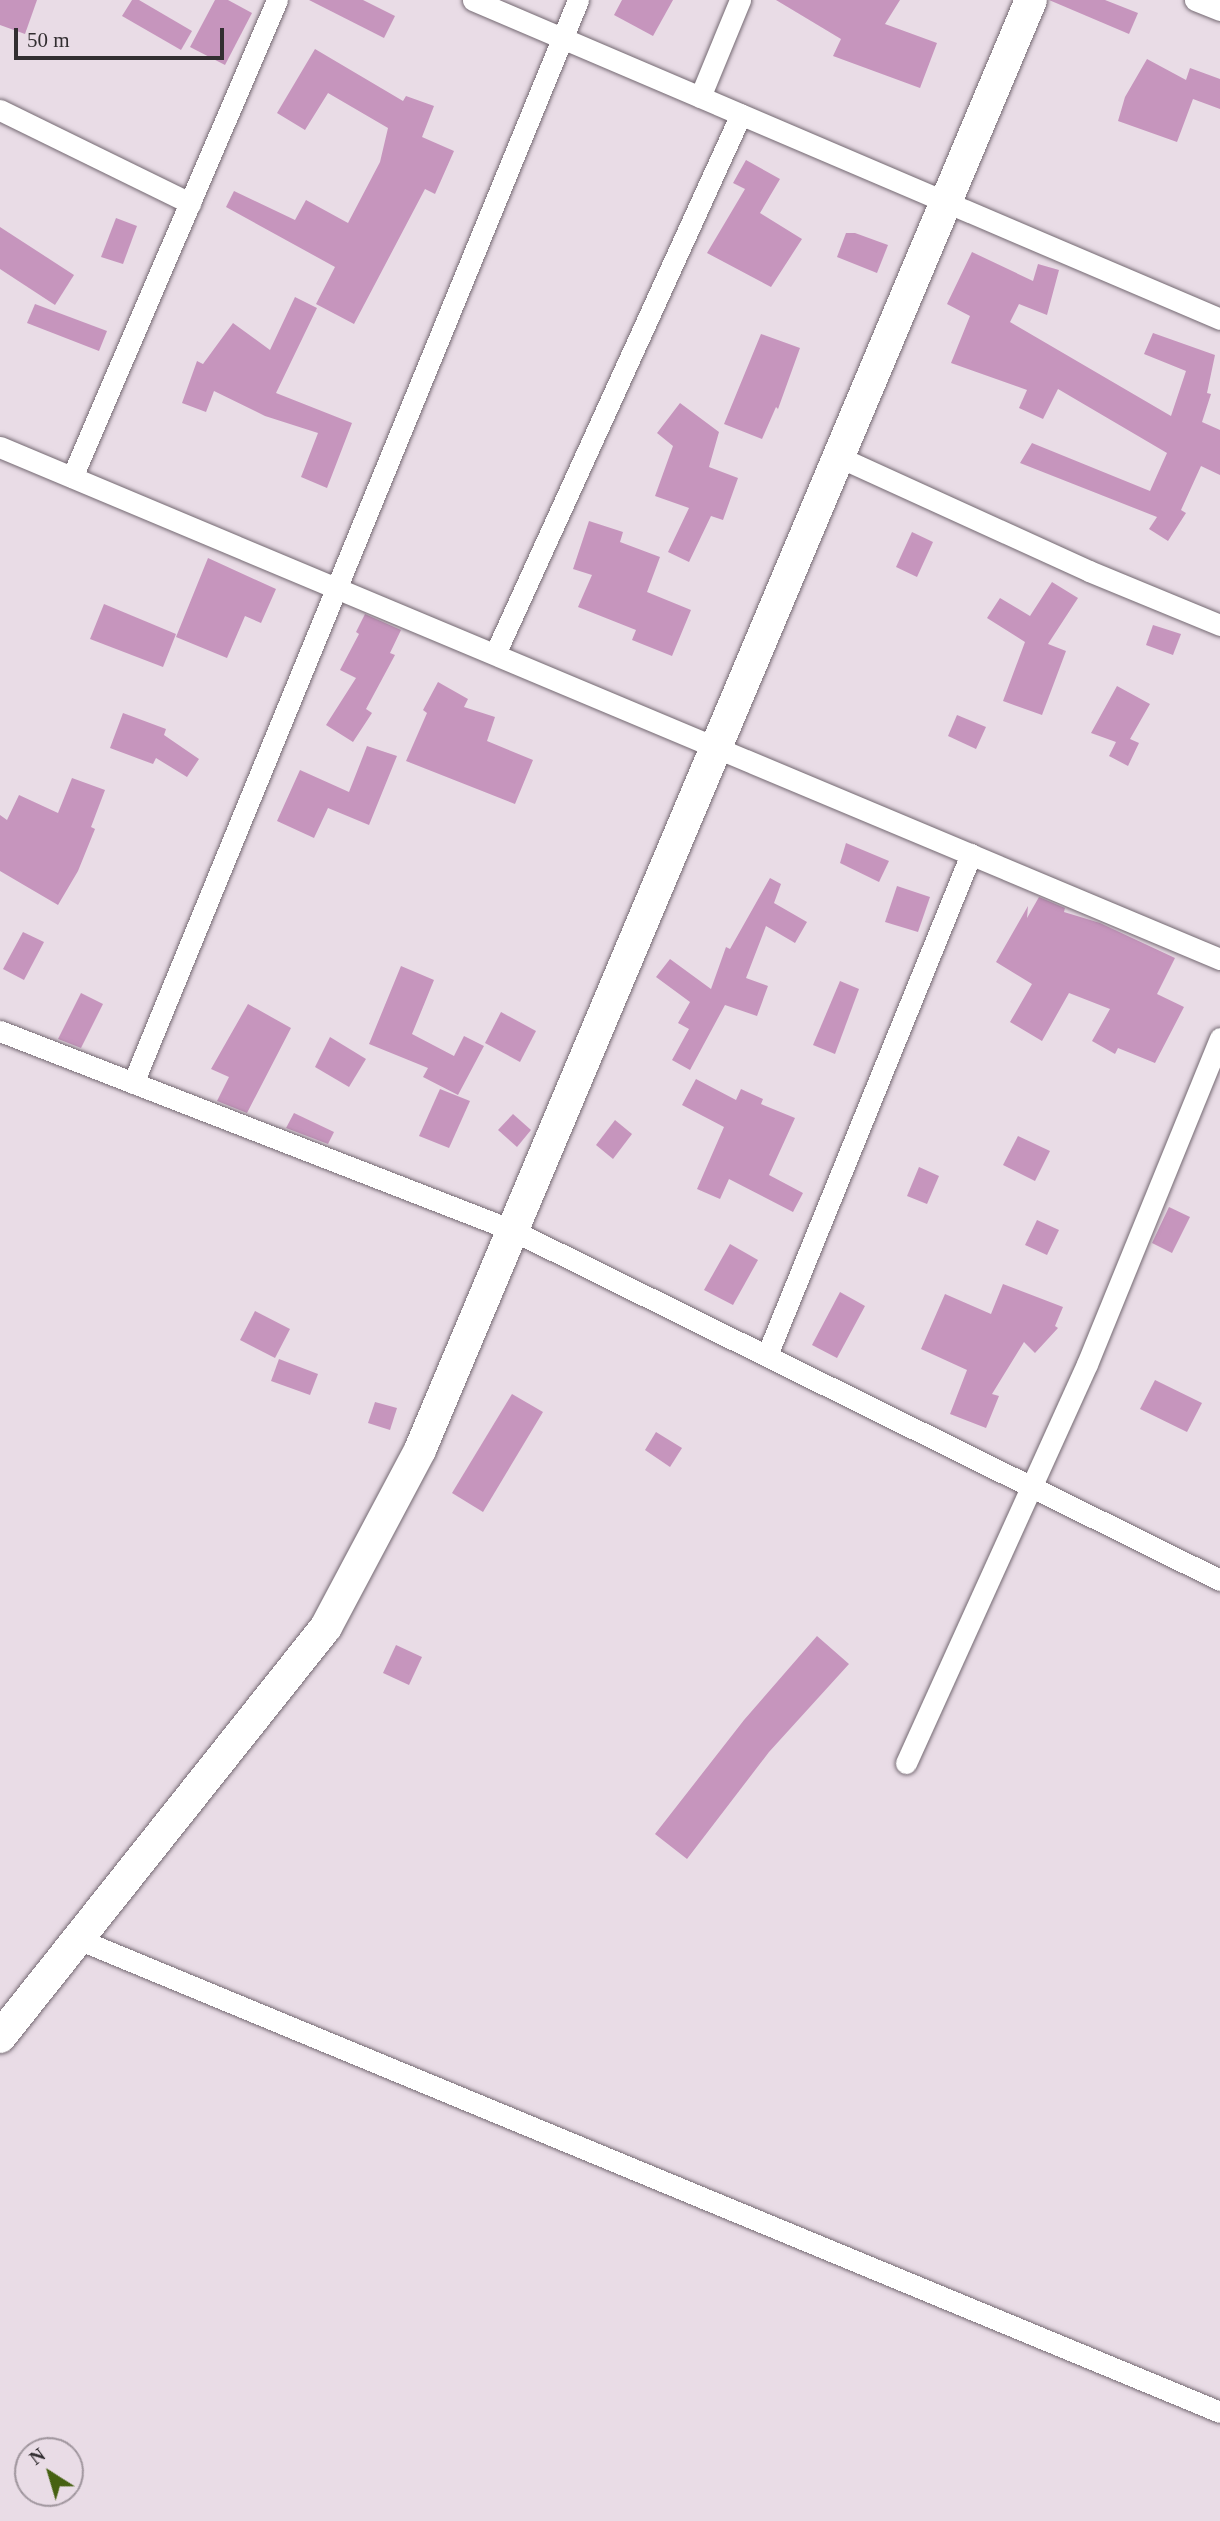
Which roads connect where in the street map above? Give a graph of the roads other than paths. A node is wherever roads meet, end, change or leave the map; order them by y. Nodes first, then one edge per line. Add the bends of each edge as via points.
1 (277, 0) edge
2 (473, 0) edge
3 (578, 0) edge
4 (740, 0) edge
5 (1031, 0) edge
6 (1195, 0) edge
7 (1220, 10) edge
8 (562, 38) junction
9 (700, 97) junction
10 (0, 110) edge
11 (741, 114) junction
12 (190, 202) junction
13 (946, 202) junction
14 (1220, 319) edge
15 (0, 447) edge
16 (839, 457) junction
17 (72, 477) junction
18 (335, 587) junction
19 (1220, 625) edge
20 (495, 654) junction
21 (716, 747) junction
22 (971, 854) junction
23 (1220, 959) edge
24 (0, 1031) edge
25 (1220, 1038) edge
26 (133, 1083) junction
27 (512, 1230) junction
28 (768, 1356) junction
29 (1032, 1485) junction
30 (1220, 1580) edge
31 (906, 1763) dead end
32 (78, 1939) junction
33 (0, 2037) edge
34 (1220, 2412) edge

1 - 12 street
2 - 8 street
3 - 8 street
4 - 9 street
5 - 13 street
6 - 7 street
8 - 9 street
8 - 18 street
9 - 11 street
10 - 12 street
11 - 13 street
11 - 20 street
12 - 17 street
13 - 14 street
13 - 16 street
15 - 17 street
16 - 19 street
16 - 21 street
17 - 18 street
18 - 20 street
18 - 26 street
20 - 21 street
21 - 22 street
21 - 27 street
22 - 23 street
22 - 28 street
24 - 26 street
25 - 29 street via 1087,1364
26 - 27 street
27 - 28 street
27 - 32 street via 420,1450 326,1627
28 - 29 street
29 - 30 street
29 - 31 street
32 - 33 street
32 - 34 street

